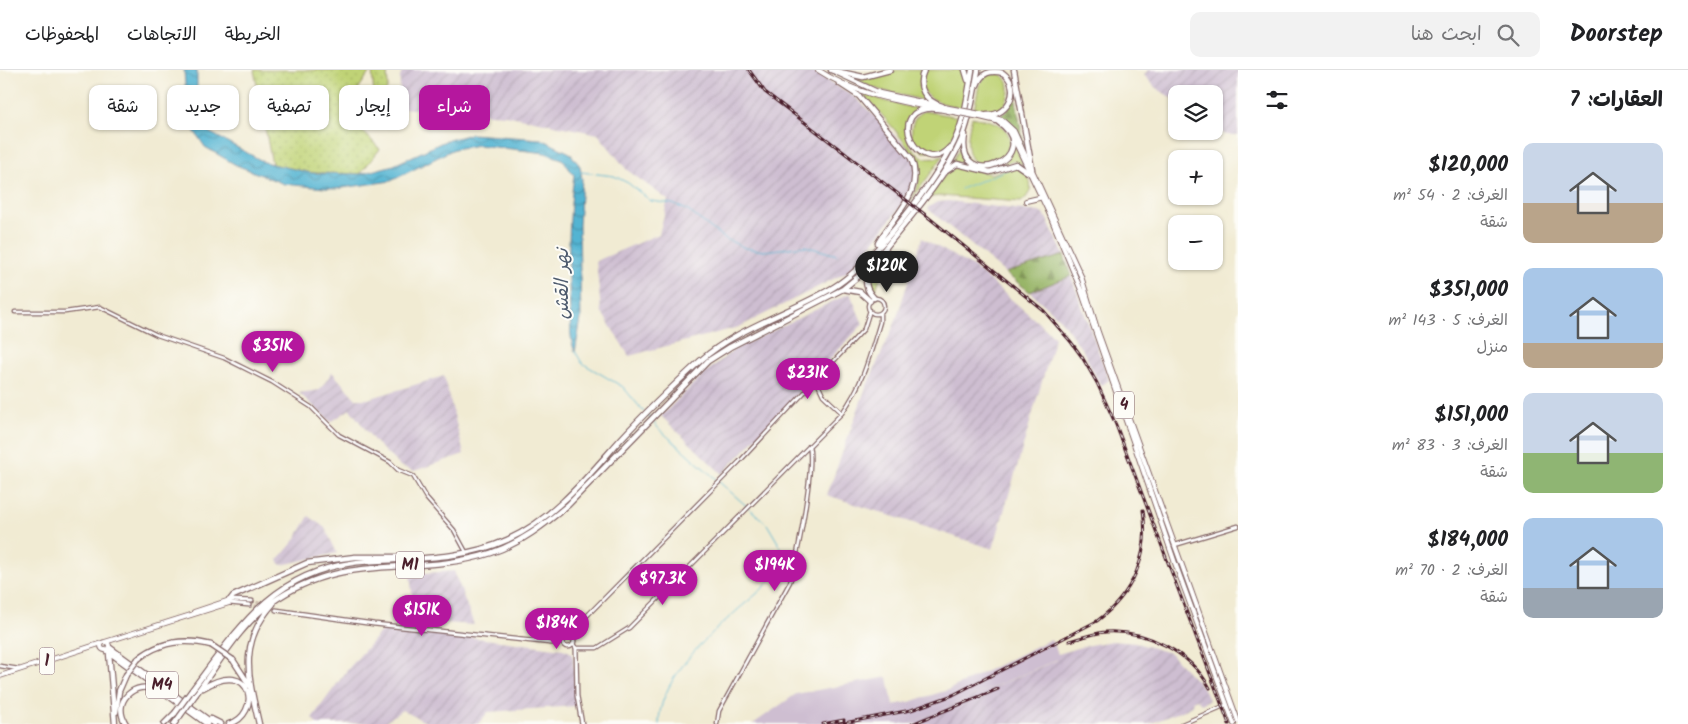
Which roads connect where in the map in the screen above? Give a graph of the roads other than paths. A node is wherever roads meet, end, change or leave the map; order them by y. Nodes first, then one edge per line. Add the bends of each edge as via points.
1 (818, 70) edge
2 (831, 70) edge
3 (890, 70) edge
4 (924, 70) edge
5 (965, 70) edge
6 (972, 70) edge
7 (978, 70) edge
8 (1014, 70) edge
9 (839, 83) junction
10 (969, 91) junction
11 (973, 98) junction
12 (941, 108) junction
13 (987, 115) junction
14 (980, 116) junction
15 (968, 118) junction
16 (997, 121) junction
17 (955, 140) junction
18 (1030, 171) junction
19 (939, 178) junction
20 (1043, 197) junction
21 (1026, 200) dead end
22 (875, 249) junction
23 (868, 269) junction
24 (843, 289) junction
25 (872, 300) junction
26 (870, 310) junction
27 (16, 312) dead end
28 (880, 313) junction
29 (816, 380) junction
30 (842, 413) junction
31 (809, 446) junction
32 (1238, 526) edge
33 (1174, 546) junction
34 (467, 553) junction
35 (432, 558) junction
36 (278, 599) junction
37 (230, 601) junction
38 (251, 603) tunnel mouth
39 (276, 608) dead end
40 (568, 635) junction
41 (562, 641) junction
42 (574, 646) junction
43 (106, 647) junction
44 (0, 666) edge
45 (20, 669) junction
46 (0, 676) edge
47 (198, 692) junction
48 (174, 699) junction
49 (255, 704) junction
50 (1229, 704) junction
51 (178, 715) junction
52 (202, 717) junction
53 (1238, 721) edge
54 (115, 724) edge
55 (126, 724) edge
56 (166, 724) edge
57 (176, 724) edge
58 (206, 724) edge
59 (214, 724) edge
60 (221, 724) edge
61 (229, 724) edge
62 (259, 724) edge
63 (582, 724) edge
64 (717, 724) edge
65 (1182, 724) edge
66 (1234, 724) edge

1 - 9 main road
2 - 3 highway via 862,77
2 - 12 main road via 880,93
4 - 12 highway via 922,91 929,101
5 - 10 highway
6 - 10 highway, M1
7 - 11 highway, M1
8 - 18 highway
9 - 12 main road via 881,98
9 - 22 highway via 858,96 915,166 913,192
10 - 17 highway, M1
11 - 13 highway via 985,73 996,70 1008,76 1012,89 1007,108 998,114
11 - 15 highway, M1
12 - 14 main road, bridge
12 - 17 highway via 926,108 915,114 908,128 911,142 920,152 934,155 948,150
13 - 14 main road, 4
13 - 18 main road, 4 via 1002,120 1011,128
14 - 16 main road
15 - 16 highway via 965,152 975,164 985,167 1003,162 1010,150 1010,135
15 - 19 highway, M1 via 960,142
16 - 18 main road, 4 via 1011,133
17 - 22 highway, M1 via 934,176
18 - 19 highway via 1016,164 990,172 957,164
18 - 20 main road, 4
19 - 23 highway, M1
20 - 21 main road
20 - 33 main road, 4 via 1081,276
20 - 50 main road, 4 via 1081,290 1175,562
22 - 34 highway, M1 via 836,285 735,337 703,358 661,397 594,470 540,520 508,540
23 - 24 highway, M1
23 - 25 highway via 866,285
24 - 25 highway via 860,292
24 - 36 highway, M1 via 708,361 568,505 523,539 491,553 465,559 333,573 301,585
25 - 26 street
25 - 28 street via 881,299 884,303
26 - 28 street
26 - 29 street via 864,329
27 - 34 street via 65,312 100,307 157,335 224,358 272,382 311,407 339,435 413,476 426,498 454,530
28 - 30 street via 863,378
29 - 30 street via 823,395
29 - 40 street
30 - 31 street
31 - 42 street via 629,628 597,648 588,650
31 - 64 street via 811,457 796,563 790,582 720,711
32 - 33 street
33 - 50 main road, 4
34 - 35 highway, M1
35 - 37 highway via 355,556 314,562 233,596
35 - 51 highway, M1, bridge via 352,563 304,577 270,597 253,611 192,690
36 - 47 highway, M1 via 247,626
36 - 49 highway via 256,626 251,640 248,661
37 - 38 main road
37 - 43 main road, 1 via 114,640
39 - 41 main road via 374,624 551,643
40 - 41 main road
40 - 42 main road via 573,637
41 - 42 main road via 568,647
42 - 63 main road
43 - 45 main road, 1 via 94,646
43 - 48 highway, M4
43 - 52 highway, M4
43 - 54 highway
44 - 45 street
45 - 46 main road, 1
47 - 51 highway, M1, bridge
47 - 61 highway via 226,677 243,685 248,697 247,710 240,719
48 - 52 highway, M4
48 - 55 highway via 151,687 135,688 121,706
49 - 54 highway, bridge via 247,679 233,660 211,645 172,642 152,649 138,659 126,675 119,692
49 - 62 highway
50 - 53 main road, 4
50 - 65 street
50 - 66 main road, 4
51 - 56 highway
51 - 57 highway
52 - 58 highway
52 - 59 highway, M4
52 - 60 highway

